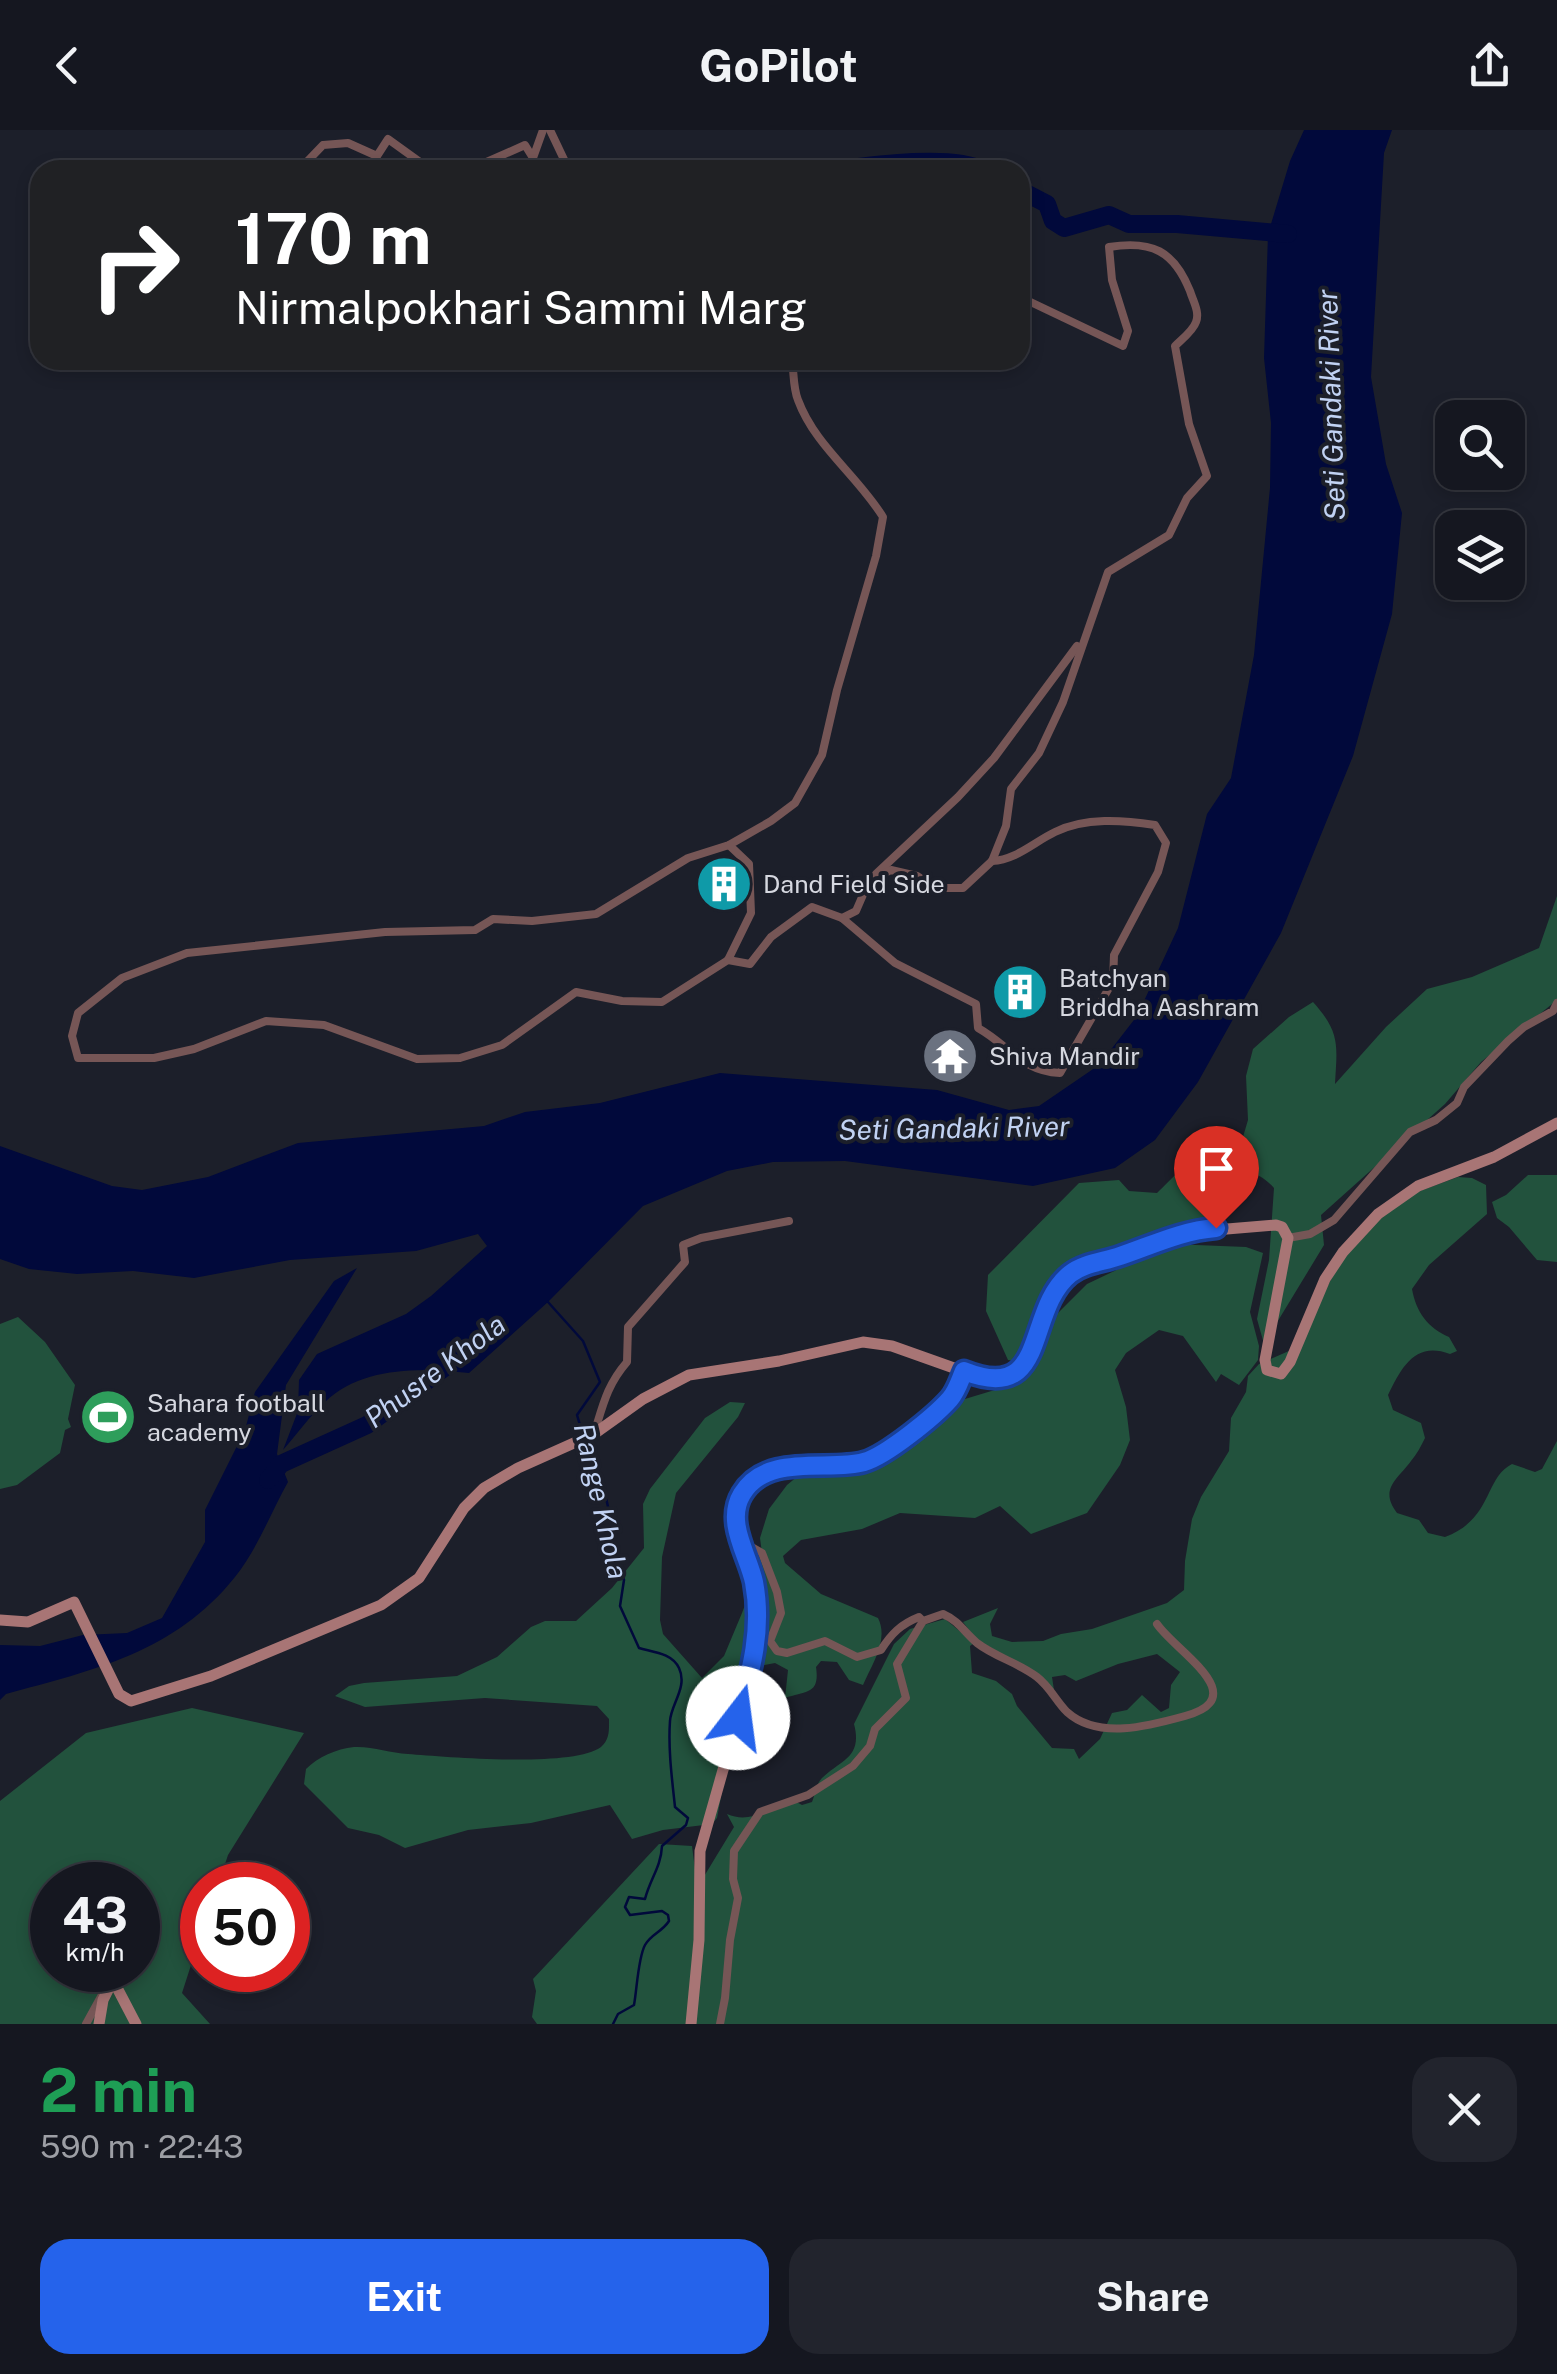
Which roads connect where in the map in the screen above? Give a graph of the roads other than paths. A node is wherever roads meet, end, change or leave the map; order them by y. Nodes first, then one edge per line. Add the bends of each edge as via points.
1 (547, 130) edge
2 (308, 160) edge
3 (418, 160) edge
4 (492, 160) edge
5 (564, 160) edge
6 (1030, 302) edge
7 (793, 370) edge
8 (1083, 638) junction
9 (729, 845) junction
10 (992, 861) junction
11 (869, 881) junction
12 (842, 918) junction
13 (728, 960) junction
14 (1557, 1003) edge
15 (1557, 1123) edge
16 (789, 1221) dead end
17 (1288, 1238) junction
18 (964, 1371) junction
19 (594, 1434) junction
20 (742, 1540) junction
21 (0, 1620) edge
22 (923, 1621) junction
23 (1157, 1624) dead end
24 (104, 1992) edge
25 (106, 1992) edge
26 (120, 1992) edge
27 (86, 2024) edge
28 (99, 2024) edge
29 (136, 2024) edge
30 (691, 2024) edge
31 (720, 2024) edge

1 - 4 street via 533,158 526,145
1 - 5 street
2 - 3 street via 323,145 348,143 377,156 388,139
6 - 8 street via 1123,346 1128,330 1109,246 1129,244 1165,252 1180,268 1198,312 1176,346 1189,424 1207,476 1169,535 1108,572
7 - 9 street via 813,434 882,517 822,755 796,803
8 - 10 street via 1038,753 1012,788
8 - 11 street via 994,758
9 - 13 street via 749,864 751,912
9 - 13 street via 688,858 596,914 493,919 475,930 385,932 187,954 122,978 78,1013 72,1036 78,1058 154,1058 266,1021 324,1025 417,1059 460,1058 502,1045 576,992 662,1002
10 - 11 street via 963,888 936,888 891,870
10 - 12 street via 1005,861 1076,824 1155,826 1166,842 1158,872 1114,955 1113,980 1060,1073 1036,1072 978,1028 976,1004 895,963
11 - 12 street via 856,911
12 - 13 street via 812,907 771,936 750,964
14 - 17 street via 1508,1042 1464,1087 1457,1104 1410,1132 1334,1220
15 - 17 main road via 1418,1186 1378,1214 1325,1279 1290,1362 1277,1374 1265,1360
16 - 19 street via 684,1246 685,1262 628,1327 627,1362 600,1404
17 - 18 main road via 1276,1225 1196,1230 1083,1266 1058,1287 1017,1373 1001,1380
18 - 19 main road via 863,1342 689,1375
18 - 20 main road via 941,1408 864,1462 786,1467 760,1477 742,1493 736,1527
19 - 21 main road via 484,1488 419,1578 380,1604 139,1700 119,1694 74,1602 28,1622
20 - 22 street via 762,1553 776,1592 781,1613 770,1641 777,1651 825,1640 857,1657 881,1650 904,1623 919,1616
20 - 30 main road via 760,1626 700,1851
22 - 23 street via 942,1614 959,1621 975,1642 1041,1680 1074,1717 1115,1731 1184,1717 1212,1698 1208,1673
22 - 31 street via 897,1664 906,1698 875,1729 870,1746 853,1766 808,1795 760,1812 734,1851 738,1898
24 - 27 street
25 - 28 main road
26 - 29 main road

